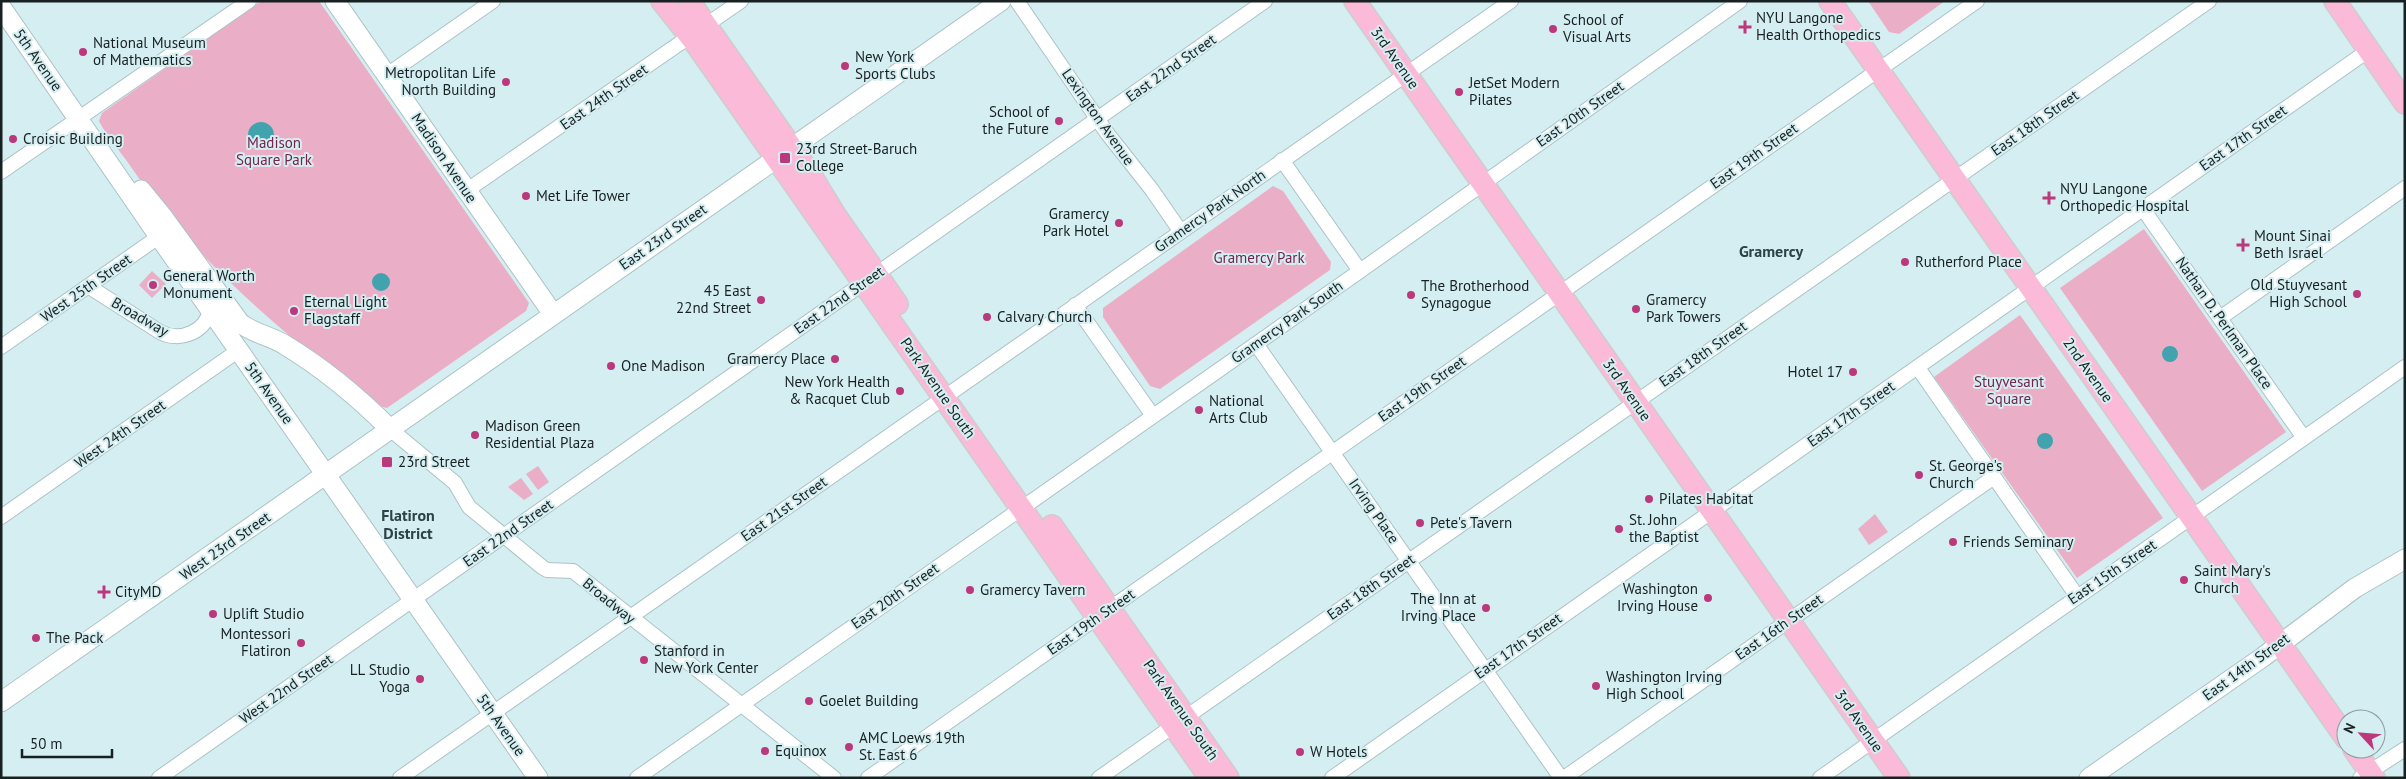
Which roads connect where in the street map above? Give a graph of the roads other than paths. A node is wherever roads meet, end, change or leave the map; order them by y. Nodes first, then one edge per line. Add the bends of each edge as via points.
1 (248, 1) edge
2 (335, 1) edge
3 (493, 1) edge
4 (662, 1) edge
5 (689, 1) edge
6 (740, 1) edge
7 (1002, 1) edge
8 (1017, 1) edge
9 (1266, 1) edge
10 (1355, 1) edge
11 (1511, 1) edge
12 (1740, 1) edge
13 (1830, 1) edge
14 (1977, 1) edge
15 (2209, 1) edge
16 (2335, 1) edge
17 (1, 7) edge
18 (698, 31) junction
19 (2369, 50) junction
20 (1878, 70) junction
21 (1406, 74) junction
22 (387, 75) junction
23 (2405, 103) edge
24 (79, 118) junction
25 (1098, 119) junction
26 (784, 153) junction
27 (1282, 160) junction
28 (1, 172) edge
29 (1954, 179) junction
30 (1483, 184) junction
31 (2405, 188) edge
32 (466, 191) junction
33 (2143, 209) junction
34 (1421, 228) joint
35 (165, 232) junction
36 (1181, 232) junction
37 (1360, 271) junction
38 (870, 279) junction
39 (88, 286) junction
40 (2030, 288) junction
41 (1559, 293) junction
42 (1075, 305) junction
43 (210, 308) junction
44 (553, 314) junction
45 (2220, 318) junction
46 (1256, 344) junction
47 (1, 347) edge
48 (239, 350) junction
49 (2405, 367) edge
50 (1918, 368) junction
51 (950, 393) junction
52 (1635, 402) junction
53 (1153, 416) junction
54 (390, 429) junction
55 (2304, 438) junction
56 (1333, 452) junction
57 (326, 475) junction
58 (1994, 477) junction
59 (1027, 504) junction
60 (1712, 511) junction
61 (1, 517) edge
62 (2191, 517) junction
63 (503, 535) junction
64 (2405, 559) edge
65 (1409, 561) junction
66 (2078, 596) junction
67 (413, 599) junction
68 (1104, 613) junction
69 (629, 617) junction
70 (1789, 620) junction
71 (2280, 644) junction
72 (1484, 669) junction
73 (1, 702) edge
74 (742, 704) junction
75 (492, 712) junction
76 (1179, 721) junction
77 (2336, 724) edge
78 (1872, 740) junction
79 (2405, 749) edge
80 (2359, 759) edge
81 (2368, 776) edge
82 (159, 778) edge
83 (400, 778) edge
84 (538, 778) edge
85 (637, 778) edge
86 (834, 778) edge
87 (868, 778) edge
88 (1099, 778) edge
89 (1210, 778) edge
90 (1228, 778) edge
91 (1332, 778) edge
92 (1562, 778) edge
93 (1820, 778) edge
94 (1899, 778) edge
95 (2088, 778) edge

1 - 24 street
2 - 22 main road, Madison Avenue
3 - 22 street
4 - 18 main road, Park Avenue South
5 - 18 main road, Park Avenue South
6 - 18 street, East 24th Street
7 - 26 main road, East 23rd Street
8 - 25 street, Lexington Avenue
9 - 25 street, East 22nd Street
10 - 21 main road, 3rd Avenue
11 - 21 street
12 - 30 street, East 20th Street
13 - 20 main road, 2nd Avenue
14 - 20 street, East 19th Street
15 - 29 street, East 18th Street
16 - 19 main road
17 - 24 main road, 5th Avenue
18 - 26 main road, Park Avenue South
18 - 32 street, East 24th Street
19 - 23 main road
19 - 33 street, East 17th Street
20 - 29 main road, 2nd Avenue
20 - 41 street, East 19th Street
21 - 27 street, Gramercy Park North
21 - 30 main road, 3rd Avenue
22 - 32 main road, Madison Avenue
24 - 28 street
24 - 35 main road, 5th Avenue
25 - 36 street, Lexington Avenue
25 - 38 street, East 22nd Street
26 - 38 main road, Park Avenue South
26 - 44 main road, East 23rd Street
27 - 36 street, Gramercy Park North
27 - 37 street
29 - 40 main road, 2nd Avenue
29 - 52 street, East 18th Street
30 - 34 street, East 20th Street
30 - 41 main road, 3rd Avenue
31 - 45 street
32 - 44 main road, Madison Avenue
33 - 40 street, East 17th Street
33 - 45 street, Nathan D. Perlman Place
34 - 37 street, Gramercy Park South
35 - 39 street, West 25th Street
35 - 43 main road, 5th Avenue
35 - 54 main road via 240,323 293,350 372,411
36 - 42 street, Gramercy Park North
37 - 46 street, Gramercy Park South
38 - 51 main road, Park Avenue South
38 - 63 street, East 22nd Street
39 - 43 street, Broadway via 172,337 198,329 207,320
39 - 47 street, West 25th Street
40 - 50 street, East 17th Street
40 - 62 main road, 2nd Avenue
41 - 52 main road, 3rd Avenue
41 - 56 street, East 19th Street
42 - 51 street, East 21st Street
42 - 53 street
43 - 48 main road, 5th Avenue
44 - 54 main road, East 23rd Street
45 - 55 street, Nathan D. Perlman Place
46 - 53 street, Gramercy Park South
46 - 56 street, Irving Place
48 - 57 main road, 5th Avenue
48 - 61 street, West 24th Street
49 - 55 street, East 15th Street
50 - 58 street
50 - 60 street, East 17th Street
51 - 59 main road, Park Avenue South
51 - 69 street, East 21st Street
52 - 60 main road, 3rd Avenue
52 - 65 street, East 18th Street
53 - 59 street, East 20th Street
54 - 57 main road, East 23rd Street
54 - 63 street, Broadway via 455,483 469,507
55 - 62 street, East 15th Street
56 - 65 street, Irving Place
56 - 68 street, East 19th Street
57 - 67 main road, 5th Avenue
57 - 73 main road, West 23rd Street
58 - 66 street
58 - 70 street, East 16th Street
59 - 68 main road, Park Avenue South
59 - 74 street, East 20th Street
60 - 70 main road, 3rd Avenue
60 - 72 street, East 17th Street
62 - 66 street, East 15th Street
62 - 71 main road, 2nd Avenue
63 - 67 street, East 22nd Street
63 - 69 street, Broadway via 547,570 572,571
64 - 71 main road, East 14th Street via 2355,588
65 - 72 street, Irving Place
65 - 76 street, East 18th Street
66 - 78 street, East 15th Street
67 - 75 main road, 5th Avenue
67 - 82 street, West 22nd Street
68 - 76 main road, Park Avenue South
68 - 87 street, East 19th Street
69 - 74 street, Broadway
69 - 75 street, East 21st Street
70 - 78 main road, 3rd Avenue
70 - 92 street, East 16th Street
71 - 77 main road, 2nd Avenue
71 - 95 main road, East 14th Street
72 - 91 street, East 17th Street
72 - 92 street, Irving Place
74 - 85 street, East 20th Street
74 - 86 street, Broadway
75 - 83 street, East 21st Street
75 - 84 main road, 5th Avenue
76 - 88 street, East 18th Street
76 - 89 main road, Park Avenue South
76 - 90 main road, Park Avenue South
78 - 93 street, East 15th Street
78 - 94 main road, 3rd Avenue
79 - 81 street
80 - 81 main road

